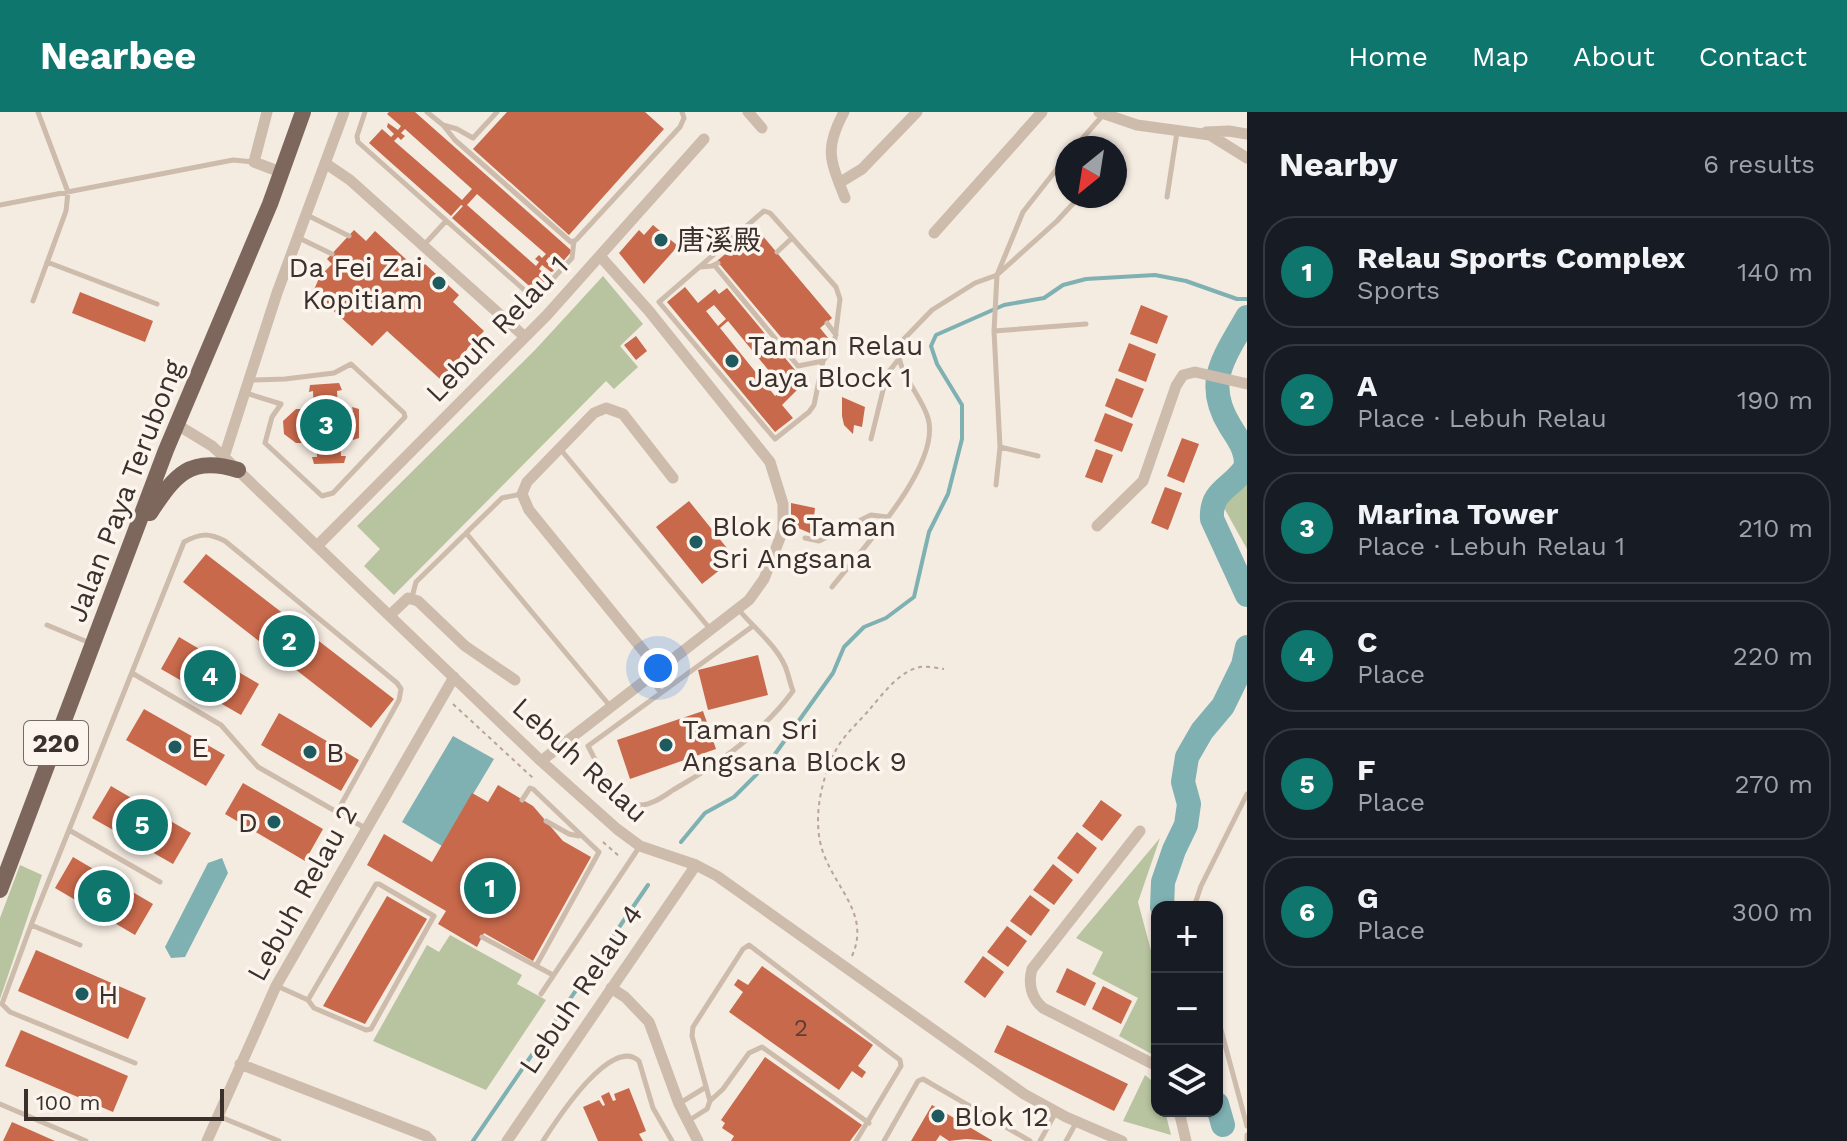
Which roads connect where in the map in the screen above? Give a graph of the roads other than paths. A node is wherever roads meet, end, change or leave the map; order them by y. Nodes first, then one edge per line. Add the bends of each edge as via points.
1 (38, 112) edge
2 (267, 112) edge
3 (303, 112) edge
4 (344, 112) edge
5 (365, 112) edge
6 (427, 112) edge
7 (497, 112) edge
8 (682, 112) edge
9 (748, 112) edge
10 (844, 112) edge
11 (917, 112) edge
12 (1042, 112) edge
13 (1102, 113) edge
14 (443, 125) junction
15 (762, 128) dead end
16 (1177, 131) junction
17 (1198, 133) junction
18 (1247, 134) edge
19 (1084, 136) edge
20 (704, 139) dead end
21 (1247, 158) edge
22 (254, 162) junction
23 (325, 163) junction
24 (1055, 171) edge
25 (283, 173) junction
26 (839, 183) junction
27 (68, 192) junction
28 (1167, 197) dead end
29 (845, 198) dead end
30 (0, 205) edge
31 (1069, 208) edge
32 (306, 215) junction
33 (446, 221) junction
34 (934, 233) dead end
35 (349, 236) dead end
36 (297, 237) junction
37 (792, 238) junction
38 (574, 241) junction
39 (423, 246) junction
40 (777, 252) dead end
41 (332, 254) dead end
42 (600, 256) junction
43 (47, 262) junction
44 (699, 267) junction
45 (997, 275) junction
46 (33, 301) dead end
47 (659, 302) junction
48 (157, 304) dead end
49 (649, 311) junction
50 (827, 323) dead end
51 (1086, 324) dead end
52 (994, 331) junction
53 (836, 335) junction
54 (525, 337) junction
55 (898, 359) junction
56 (823, 361) junction
57 (250, 380) junction
58 (1247, 384) edge
59 (246, 393) junction
60 (176, 424) junction
61 (871, 439) dead end
62 (1000, 447) junction
63 (560, 448) junction
64 (1038, 456) dead end
65 (224, 457) junction
66 (238, 470) junction
67 (673, 478) dead end
68 (996, 485) dead end
69 (522, 494) junction
70 (887, 517) junction
71 (1097, 526) dead end
72 (466, 533) junction
73 (134, 535) junction
74 (805, 538) dead end
75 (318, 545) junction
76 (832, 587) dead end
77 (411, 598) junction
78 (738, 608) junction
79 (390, 615) junction
80 (47, 625) dead end
81 (753, 626) junction
82 (712, 630) junction
83 (93, 644) junction
84 (132, 673) junction
85 (654, 674) junction
86 (454, 677) junction
87 (515, 680) dead end
88 (670, 684) junction
89 (660, 692) junction
90 (610, 707) junction
91 (541, 761) junction
92 (1247, 794) edge
93 (522, 800) dead end
94 (337, 812) junction
95 (546, 821) dead end
96 (365, 828) junction
97 (69, 830) junction
98 (1140, 831) dead end
99 (580, 836) junction
100 (640, 846) junction
101 (696, 865) junction
102 (160, 882) dead end
103 (0, 890) edge
104 (1196, 901) edge
105 (31, 925) junction
106 (482, 937) dead end
107 (80, 945) dead end
108 (536, 966) junction
109 (553, 975) junction
110 (276, 986) junction
111 (611, 988) junction
112 (541, 994) dead end
113 (308, 1000) junction
114 (1223, 1035) edge
115 (135, 1063) dead end
116 (1151, 1063) edge
117 (240, 1064) junction
118 (706, 1087) junction
119 (710, 1101) junction
120 (0, 1104) edge
121 (679, 1104) junction
122 (1056, 1112) junction
123 (217, 1116) junction
124 (1180, 1117) edge
125 (687, 1121) junction
126 (1076, 1122) junction
127 (869, 1123) junction
128 (1247, 1126) edge
129 (86, 1141) edge
130 (207, 1141) edge
131 (279, 1141) edge
132 (431, 1141) edge
133 (507, 1141) edge
134 (543, 1141) edge
135 (672, 1141) edge
136 (698, 1141) edge
137 (856, 1141) edge
138 (884, 1141) edge
139 (1030, 1141) edge
140 (1040, 1141) edge
141 (1066, 1141) edge
142 (1122, 1141) edge
143 (1186, 1141) edge

1 - 27 lane
2 - 22 street
3 - 25 main road, Jalan Paya Terubong / 220
4 - 23 street
5 - 33 lane via 358,142
6 - 14 lane
7 - 14 lane via 473,138
8 - 38 lane via 680,127
9 - 15 street
10 - 26 street via 830,147
11 - 26 street via 862,169
12 - 34 street
13 - 16 street
13 - 19 lane
14 - 38 lane
16 - 17 street
16 - 28 lane
17 - 18 street
17 - 21 street
20 - 42 street, Lebuh Relau 1
22 - 25 street
22 - 27 lane via 233,160
23 - 32 street
23 - 39 street
24 - 45 lane via 1023,212
25 - 60 main road, Jalan Paya Terubong / 220
26 - 29 street
27 - 30 lane
27 - 43 lane
31 - 45 lane
32 - 35 lane
32 - 36 street
33 - 38 lane via 533,297 572,258
33 - 39 lane
36 - 41 lane
36 - 57 street
37 - 40 lane
37 - 44 lane via 764,211
37 - 53 lane via 840,293
39 - 54 street
42 - 49 street
42 - 54 street, Lebuh Relau 1
43 - 46 lane
43 - 48 lane
44 - 47 lane
44 - 56 lane via 717,264 798,366
45 - 52 lane
45 - 55 lane via 932,310 899,344
47 - 49 lane
47 - 56 lane via 772,438 814,405
49 - 78 street via 770,462 783,504 783,530 773,560 757,591
50 - 53 lane
51 - 52 lane
52 - 62 lane
53 - 56 lane
54 - 75 street, Lebuh Relau 1
55 - 61 lane via 887,374
55 - 70 lane via 931,431 921,469
57 - 59 street
57 - 59 lane via 334,373 351,364 405,417 333,493 322,496 265,443 281,404
58 - 71 street via 1189,372 1178,380 1143,481
59 - 65 street
60 - 65 street, Lebuh Relau
60 - 73 main road, Jalan Paya Terubong / 220
62 - 64 lane
62 - 68 lane
63 - 67 street via 594,413 606,408 623,414
63 - 69 street
63 - 82 lane
65 - 66 street, Lebuh Relau
66 - 73 main road via 201,465 179,474
66 - 75 street, Lebuh Relau
69 - 72 lane via 502,498
69 - 85 street
70 - 74 lane via 871,515 819,541
70 - 76 lane
72 - 77 lane via 416,582
72 - 90 lane
73 - 83 main road, Jalan Paya Terubong / 220
75 - 79 street, Lebuh Relau
77 - 79 street
77 - 87 street via 465,646
78 - 81 lane
78 - 82 street
79 - 86 street, Lebuh Relau
80 - 83 lane
81 - 88 lane
81 - 89 lane via 784,663 793,691 779,710 711,768 639,805 613,790 588,746
82 - 85 street
83 - 103 main road, Jalan Paya Terubong / 220
84 - 94 lane via 221,725 258,767
84 - 94 lane via 184,542 211,534 225,541 401,689
84 - 97 lane
85 - 88 lane
85 - 89 lane
85 - 90 street
86 - 91 street, Lebuh Relau
86 - 96 street, Lebuh Relau 2
88 - 89 lane
90 - 91 street
91 - 100 street, Lebuh Relau
92 - 104 lane
93 - 99 lane via 533,789
94 - 96 lane
95 - 99 lane
96 - 110 street, Lebuh Relau 2
97 - 102 lane
97 - 105 lane
98 - 116 street via 1032,969 1029,980 1043,1008
99 - 108 lane via 598,849 599,856
100 - 101 street, Lebuh Relau
100 - 109 lane
101 - 111 street, Lebuh Relau 4
101 - 122 street, Lebuh Relau via 739,890 976,1062
105 - 107 lane
105 - 115 lane via 4,1009
106 - 108 lane
108 - 109 lane
109 - 112 lane
110 - 113 lane
110 - 117 street, Lebuh Relau 2
111 - 121 street via 649,1022
111 - 133 street, Lebuh Relau 4
113 - 113 lane via 376,884 434,916 371,1029 314,1008
114 - 128 lane
117 - 123 street, Lebuh Relau 2
117 - 132 street
118 - 119 lane
118 - 121 lane
118 - 127 lane via 693,1027 749,945 900,1060
119 - 125 lane via 707,1109
119 - 127 lane via 749,1053 762,1047
120 - 129 lane
121 - 125 street
122 - 126 street, Lebuh Relau
122 - 140 lane
123 - 130 street, Lebuh Relau 2
123 - 131 lane
124 - 143 street
125 - 136 street
126 - 141 lane
126 - 142 street, Lebuh Relau
127 - 137 lane
134 - 135 lane via 576,1093 625,1055 639,1061 653,1108
138 - 139 lane via 923,1079

